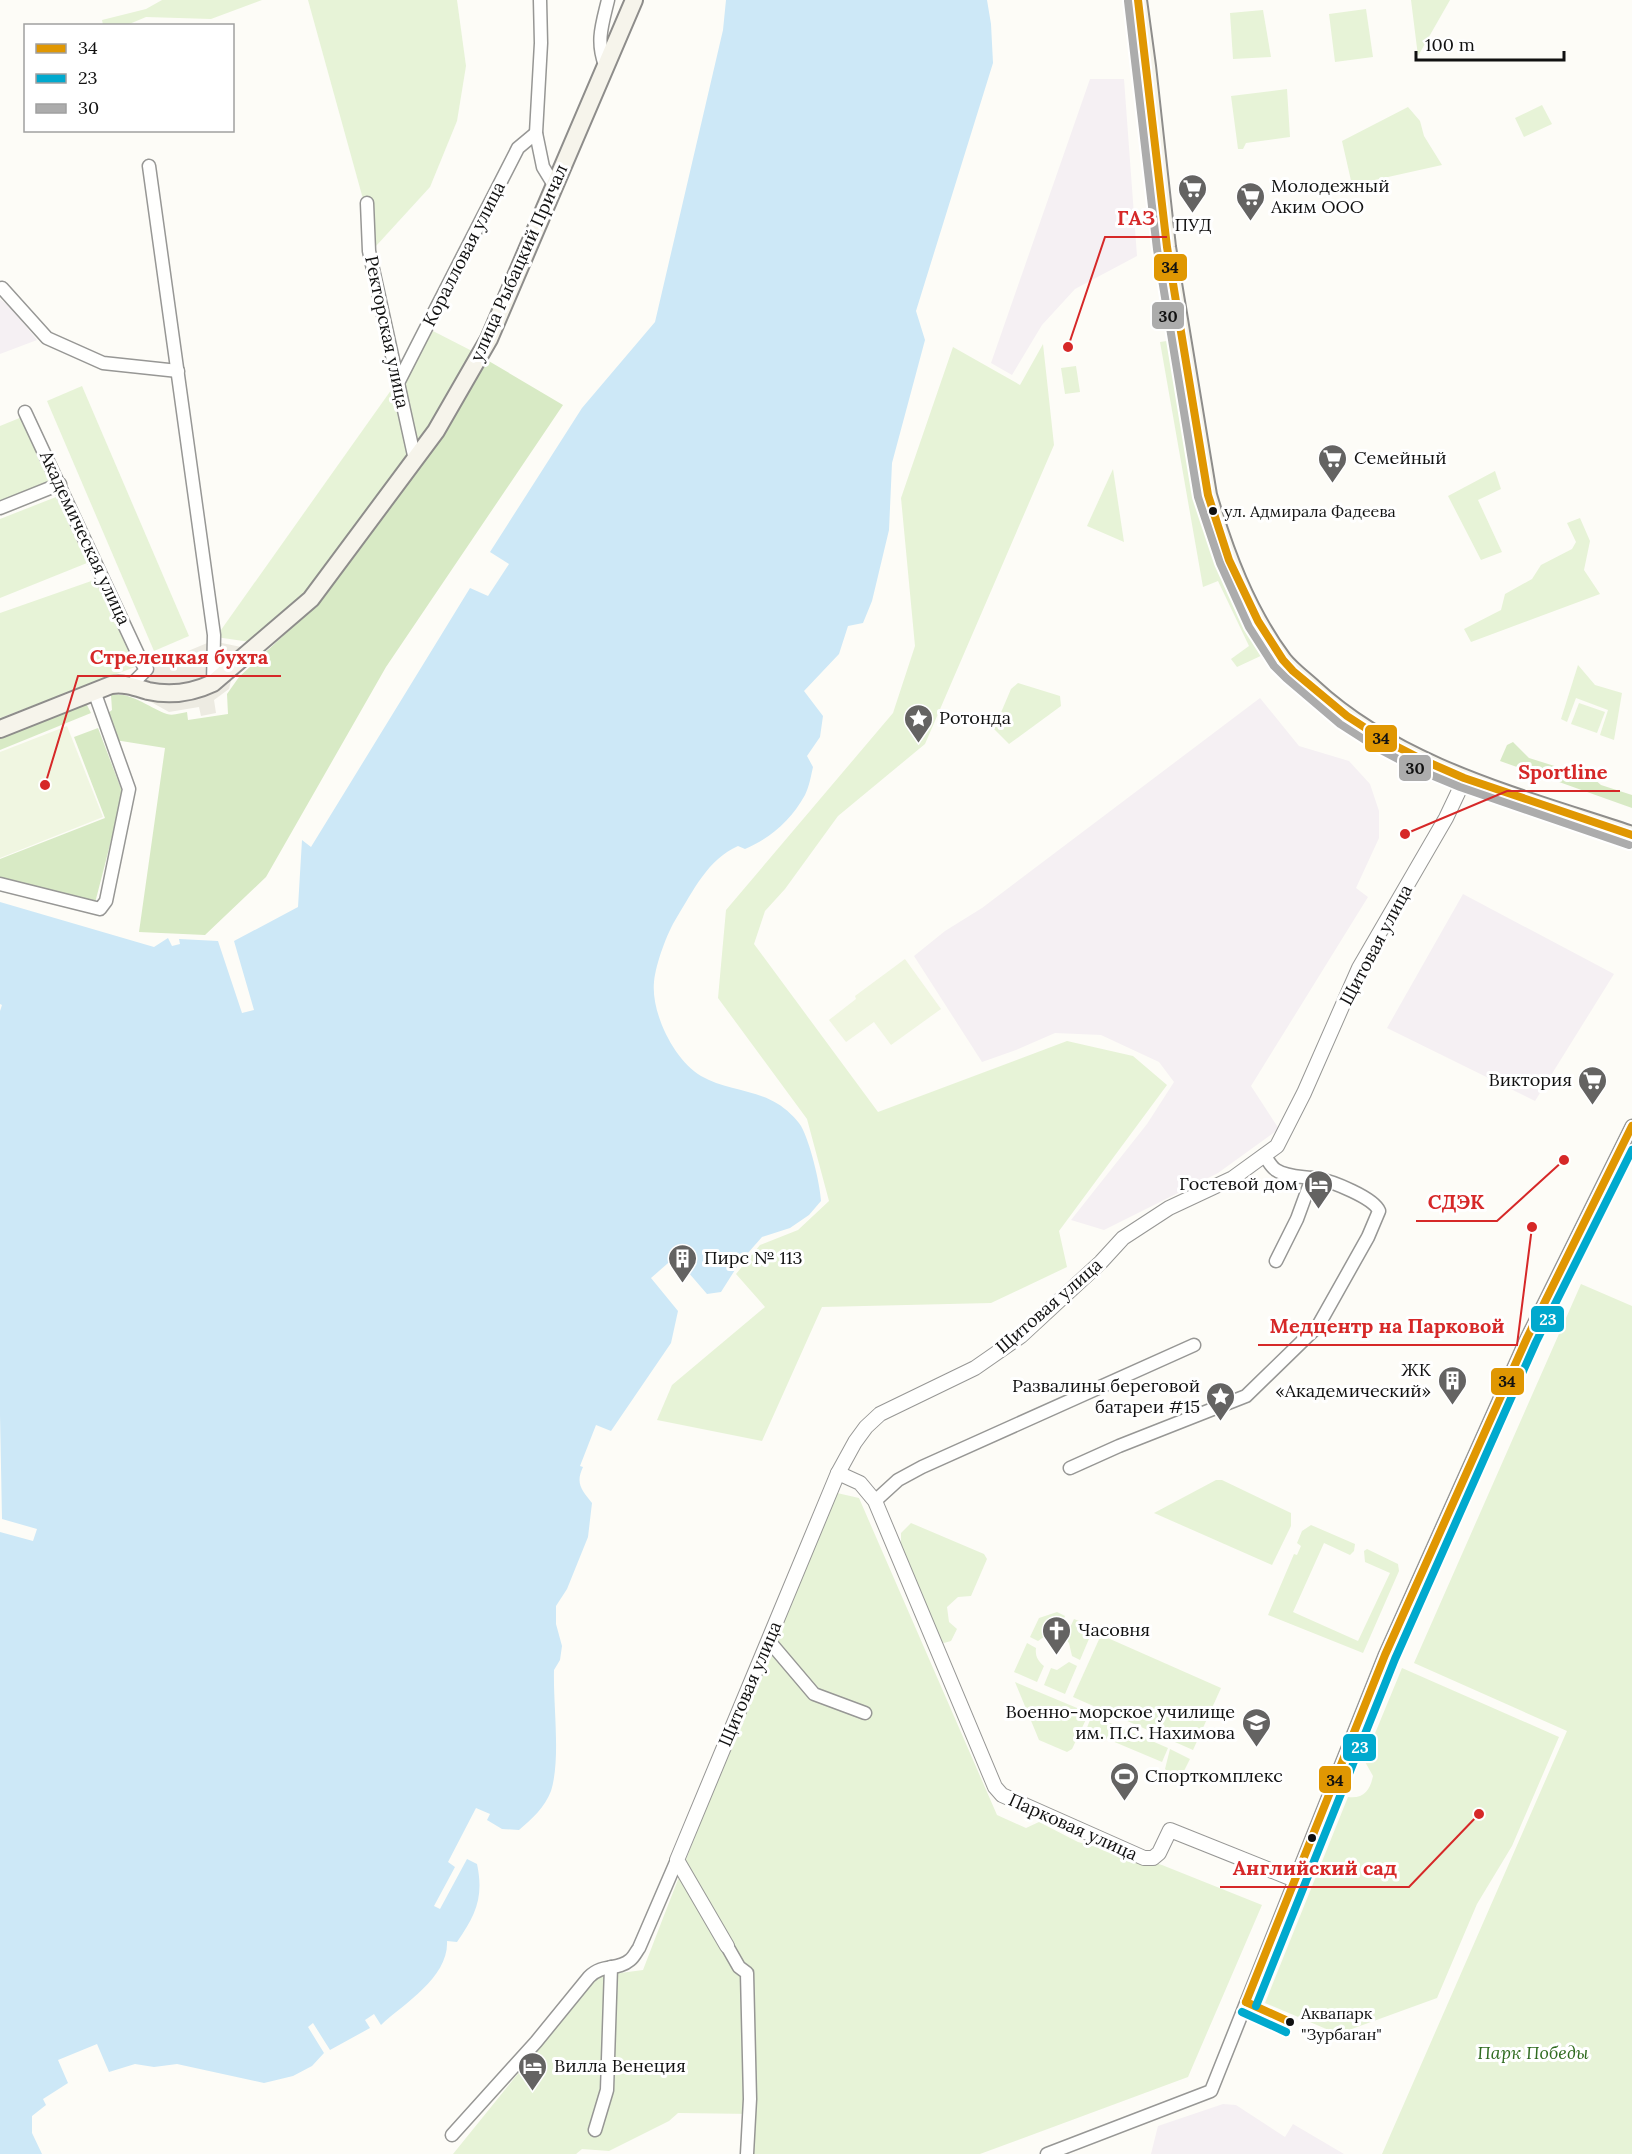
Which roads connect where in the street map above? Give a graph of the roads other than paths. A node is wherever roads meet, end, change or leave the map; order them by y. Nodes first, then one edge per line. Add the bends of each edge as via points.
1 (540, 0) edge
2 (608, 0) edge
3 (634, 0) edge
4 (1138, 0) edge
5 (605, 65) junction
6 (536, 133) junction
7 (149, 166) dead end
8 (554, 185) junction
9 (368, 203) dead end
10 (2, 288) dead end
11 (178, 371) junction
12 (399, 381) junction
13 (25, 412) dead end
14 (415, 460) junction
15 (60, 484) junction
16 (0, 508) edge
17 (131, 685) junction
18 (207, 686) junction
19 (94, 691) junction
20 (0, 729) edge
21 (1466, 778) junction
22 (1632, 836) edge
23 (0, 884) edge
24 (1632, 1126) edge
25 (1264, 1155) junction
26 (1312, 1178) junction
27 (1276, 1261) dead end
28 (1194, 1345) dead end
29 (1070, 1468) dead end
30 (838, 1473) junction
31 (875, 1501) junction
32 (769, 1641) junction
33 (866, 1713) dead end
34 (677, 1860) junction
35 (1295, 1880) junction
36 (728, 1946) joint
37 (611, 1967) junction
38 (595, 2130) dead end
39 (452, 2134) dead end
40 (747, 2154) edge
41 (1047, 2154) edge

1 - 6 street
2 - 5 street via 599,50
3 - 5 main road, улица Рыбацкий Причал
4 - 21 main road via 1167,247 1197,437 1208,495 1240,587 1284,662 1335,709 1397,747
5 - 8 main road, улица Рыбацкий Причал
6 - 8 street via 543,167
6 - 12 street, Коралловая улица via 518,148
7 - 11 street
8 - 14 main road, улица Рыбацкий Причал via 489,339
9 - 12 street, Ректорская улица via 369,251
10 - 11 street via 47,339 103,363
11 - 18 street via 214,635
12 - 14 street, Ректорская улица
13 - 15 street, Академическая улица
14 - 18 main road, улица Рыбацкий Причал via 311,599
15 - 16 street
15 - 17 street, Академическая улица via 147,669
17 - 18 main road via 166,693
17 - 19 main road via 111,685
19 - 20 main road
19 - 23 street via 129,789 106,901 100,909
21 - 22 main road
21 - 25 street, Щитовая улица via 1359,968 1277,1146
24 - 35 street via 1527,1338 1385,1655
25 - 26 street via 1275,1169
25 - 30 street, Щитовая улица via 1233,1178 1169,1208 1124,1238 1021,1336 975,1368 880,1414 855,1442
26 - 27 street
26 - 29 street via 1353,1192 1379,1211 1318,1326 1246,1396
28 - 31 street via 922,1467 898,1480
30 - 31 street, Парковая улица via 860,1483
30 - 32 street, Щитовая улица
31 - 35 street, Парковая улица via 967,1725 1002,1795 1144,1858 1160,1853 1170,1830
32 - 33 street via 814,1694
32 - 34 street, Щитовая улица
34 - 36 street
34 - 37 street, Щитовая улица via 639,1948 631,1959
35 - 41 street via 1211,2091
36 - 40 street via 739,1967 747,1973
37 - 38 street via 607,2090
37 - 39 street, Щитовая улица via 596,1970 589,1977

